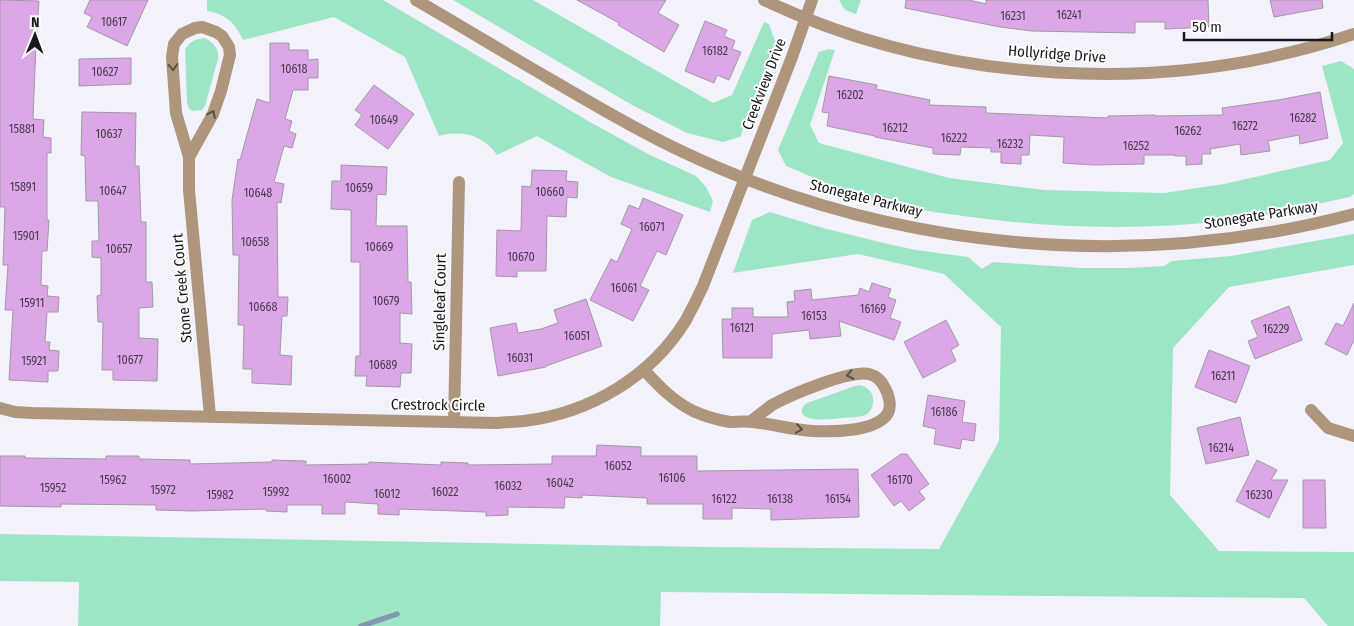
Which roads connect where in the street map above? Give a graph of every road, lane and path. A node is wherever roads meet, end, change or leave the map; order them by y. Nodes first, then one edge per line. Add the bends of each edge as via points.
1 (416, 0) edge
2 (764, 0) edge
3 (812, 0) edge
4 (806, 18) junction
5 (1354, 34) edge
6 (189, 157) junction
7 (745, 178) junction
8 (459, 182) dead end
9 (1354, 214) edge
10 (644, 370) junction
11 (0, 408) edge
12 (1311, 410) dead end
13 (210, 416) junction
14 (751, 421) junction
15 (454, 422) junction
16 (1354, 436) edge

1 - 7 street, Stonegate Parkway via 641,130
2 - 4 street, Hollyridge Drive
3 - 4 street, Creekview Drive
4 - 5 street, Hollyridge Drive via 885,45 937,57 1083,74 1196,69 1304,50
4 - 7 street, Creekview Drive
6 -> 6 street, Stone Creek Court via 213,114 230,55 222,36 202,27 182,34 174,44 172,58 176,113
6 - 13 street, Stone Creek Court via 189,190
7 - 9 street, Stonegate Parkway via 792,196 895,224 952,234 1062,245 1144,246 1216,240
7 - 10 street, Crestrock Circle via 703,286 686,319
8 - 15 street, Singleleaf Court
10 - 14 street via 667,394 694,412 731,422
10 - 15 street, Crestrock Circle via 588,404 568,412 524,421
11 - 13 street, Crestrock Circle via 32,413
12 - 16 street via 1328,428
13 - 15 street, Crestrock Circle
14 -> 14 street via 812,431 859,428 882,420 890,402 883,382 876,376 857,373 790,396

